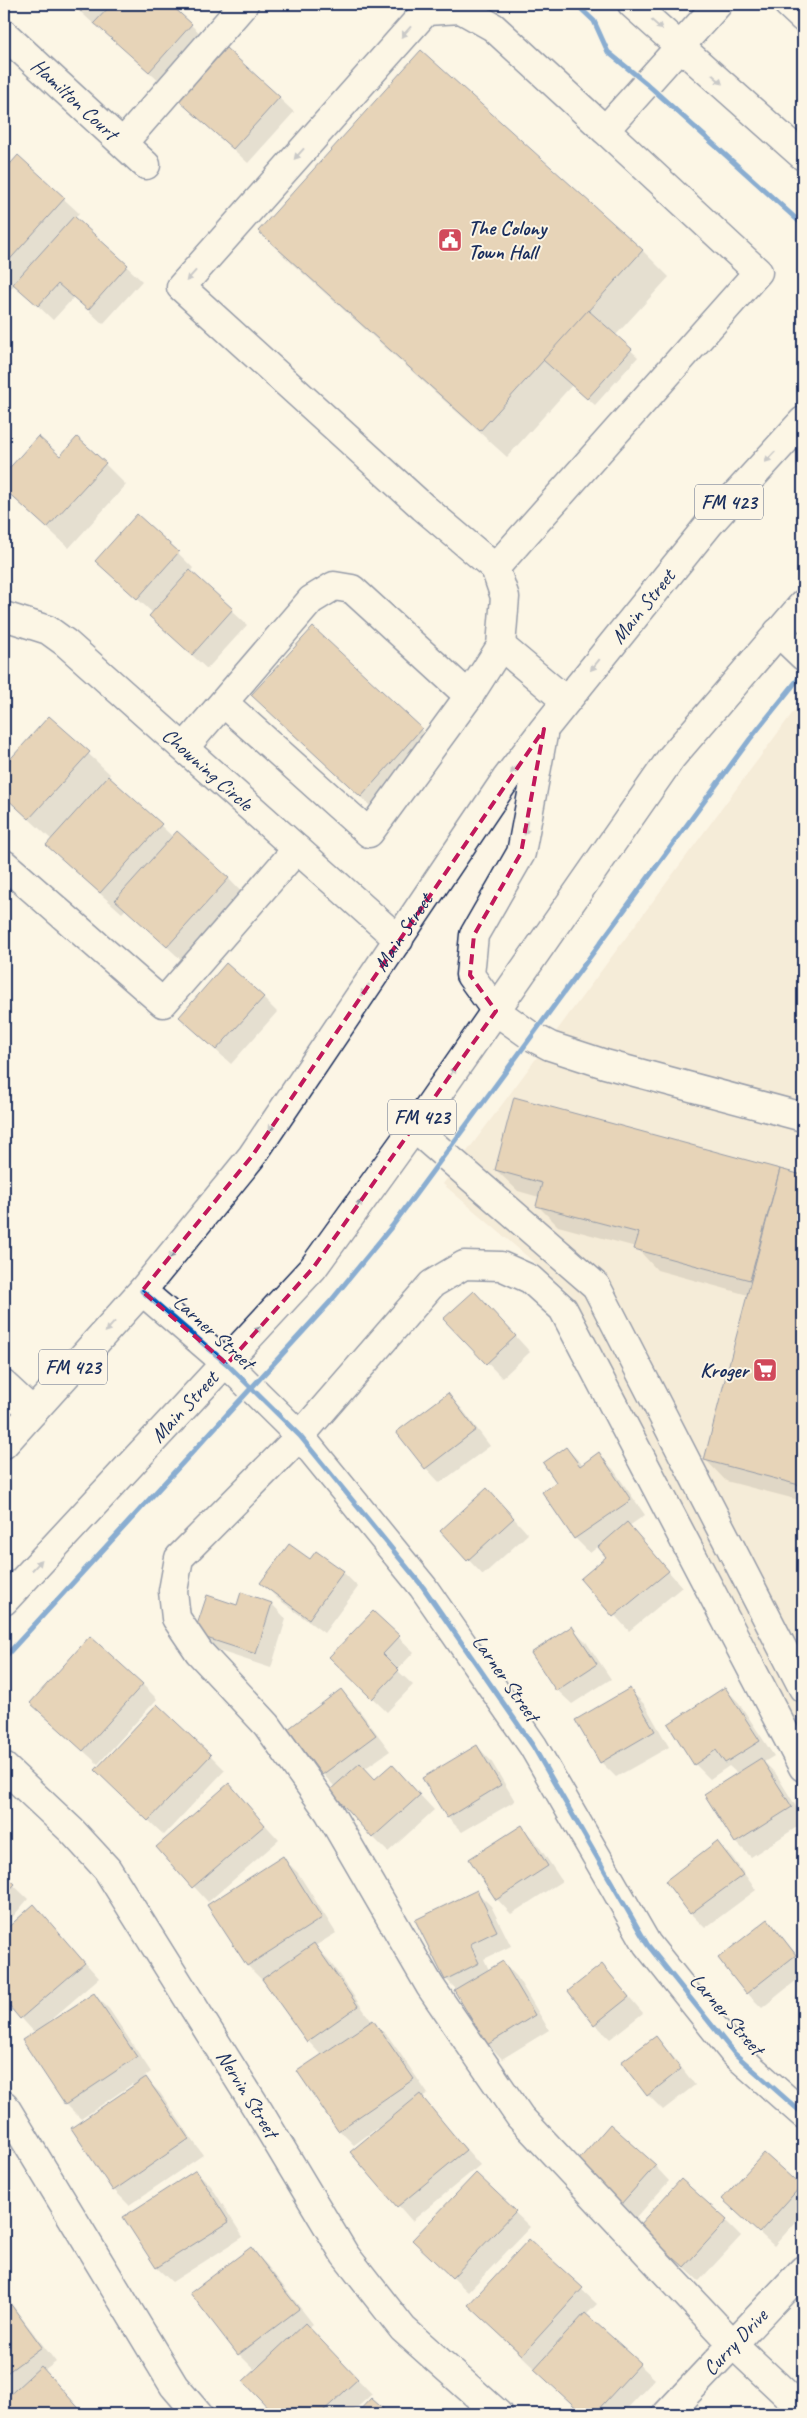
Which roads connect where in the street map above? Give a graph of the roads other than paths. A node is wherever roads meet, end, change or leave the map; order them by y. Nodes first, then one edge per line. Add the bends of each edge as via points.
1 (244, 4) edge
2 (632, 4) edge
3 (718, 4) edge
4 (788, 4) edge
5 (803, 18) edge
6 (4, 34) edge
7 (681, 47) junction
8 (605, 130) junction
9 (123, 143) junction
10 (803, 156) edge
11 (146, 165) dead end
12 (803, 421) edge
13 (495, 568) junction
14 (803, 604) edge
15 (4, 616) edge
16 (778, 632) junction
17 (501, 646) junction
18 (803, 656) edge
19 (469, 696) junction
20 (566, 701) junction
21 (224, 703) junction
22 (544, 729) junction
23 (185, 748) junction
24 (297, 850) junction
25 (4, 864) edge
26 (399, 940) junction
27 (496, 1011) junction
28 (803, 1117) edge
29 (414, 1128) junction
30 (142, 1290) junction
31 (227, 1364) junction
32 (4, 1385) edge
33 (33, 1412) junction
34 (300, 1436) junction
35 (4, 1444) edge
36 (4, 1601) edge
37 (803, 1688) edge
38 (4, 1767) edge
39 (803, 1767) edge
40 (4, 2105) edge
41 (803, 2114) edge
42 (803, 2270) edge
43 (733, 2344) junction
44 (803, 2410) edge
45 (198, 2414) edge
46 (498, 2414) edge
47 (667, 2414) edge

1 - 9 main road
2 -> 7 main road
3 - 7 main road
4 - 5 main road
6 - 9 main road, Hamilton Court
7 - 8 main road
7 -> 10 main road
8 - 13 main road via 758,272
8 -> 13 main road via 493,27 461,9 426,11 181,287
9 - 11 main road, Hamilton Court
12 -> 20 main road, Main Street / FM 423 via 710,523
13 - 17 main road via 505,598
14 - 16 main road, Main Street / FM 423
15 - 23 main road, Chowning Circle via 48,630 66,643
16 - 18 main road
16 - 27 main road, Main Street / FM 423 via 671,758
17 - 19 main road
17 - 20 main road
19 - 21 main road via 352,589 334,586 311,600
19 - 21 main road via 369,833
20 - 22 main road, Main Street / FM 423
21 - 23 main road
22 -> 26 main road, Main Street / FM 423 via 506,779
22 -> 27 main road via 522,853 474,935 470,975
23 - 24 main road, Chowning Circle
24 - 25 main road via 163,1003
24 - 26 main road, Chowning Circle
26 -> 30 main road, Main Street / FM 423 via 252,1156
27 - 28 main road via 550,1046
29 -> 27 main road, Main Street / FM 423
31 -> 29 main road, Main Street / FM 423 via 313,1268
29 - 37 main road via 596,1286
30 - 31 main road, Larner Street
30 -> 33 main road, Main Street / FM 423
31 - 34 main road, Larner Street
36 -> 31 main road, Main Street / FM 423
32 - 33 main road
33 - 35 main road, Main Street / FM 423
34 - 39 main road via 432,1284 464,1265 501,1266 530,1279 563,1309
34 - 41 main road, Larner Street via 423,1587 533,1746 647,1944 734,2053
34 - 43 main road via 179,1558 173,1591 176,1618 199,1652 267,1725 329,1812 430,1986 520,2117
38 - 46 main road, Nervin Street via 107,1869 345,2255 403,2329
40 - 45 main road via 174,2386
42 - 43 main road, Curry Drive
43 - 44 main road
43 - 47 main road, Curry Drive

